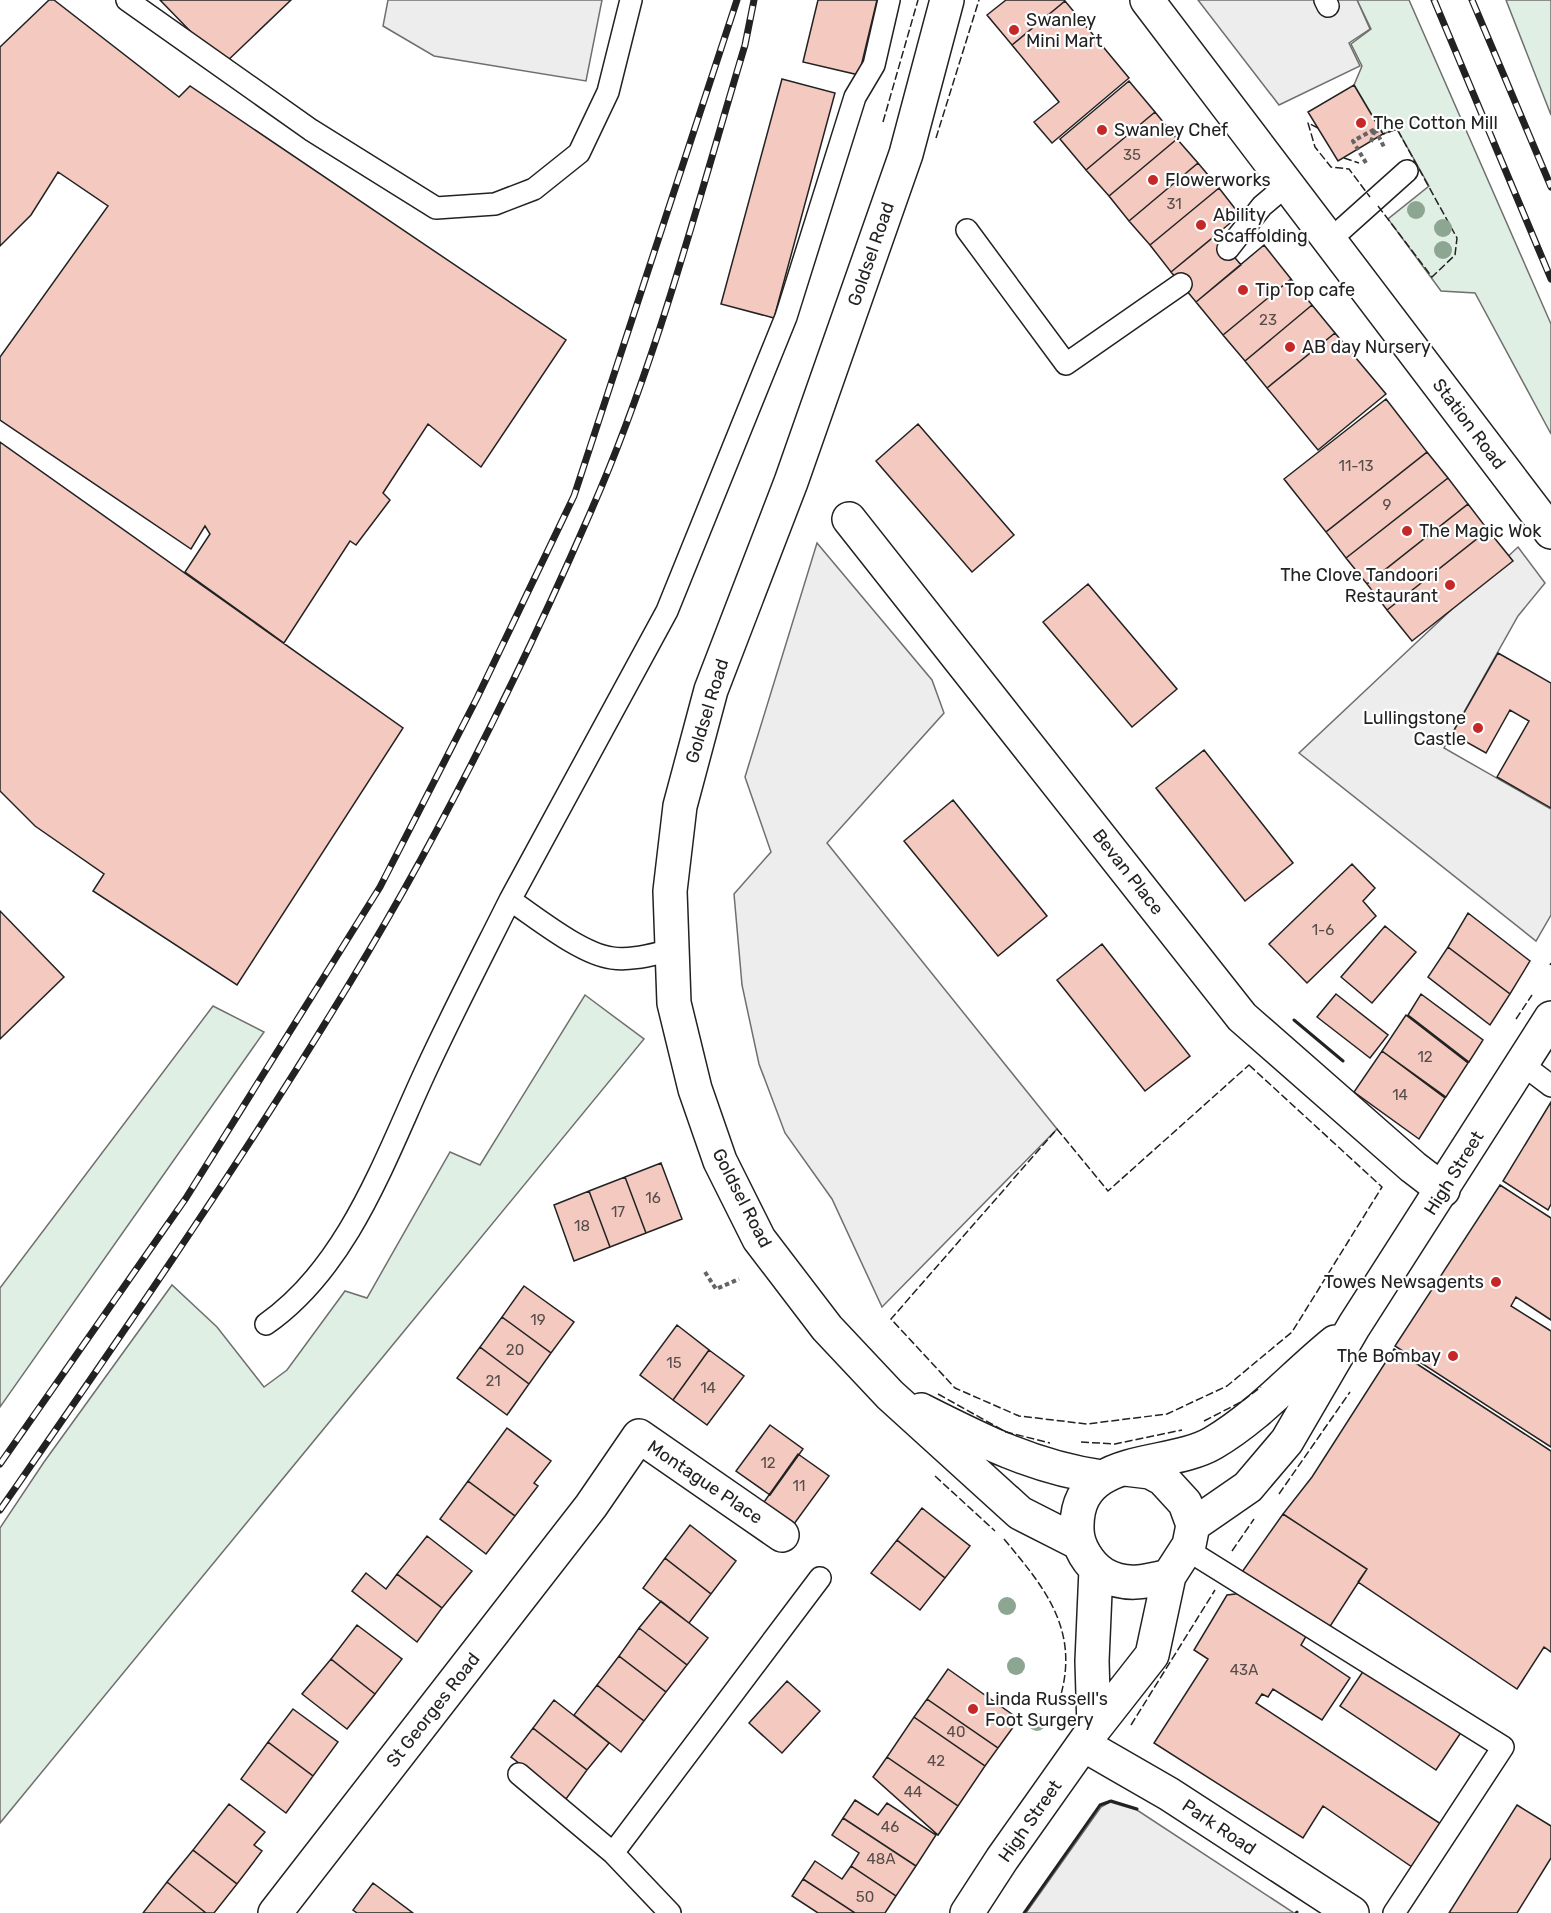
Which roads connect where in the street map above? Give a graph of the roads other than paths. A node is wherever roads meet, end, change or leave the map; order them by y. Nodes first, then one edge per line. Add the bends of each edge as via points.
1 (127, 0) edge
2 (631, 0) edge
3 (889, 0) edge
4 (947, 0) edge
5 (1148, 0) edge
6 (1407, 171) dead end
7 (1288, 184) junction
8 (967, 230) dead end
9 (1330, 240) junction
10 (1228, 249) dead end
11 (1181, 284) dead end
12 (849, 519) dead end
13 (1551, 532) edge
14 (510, 900) junction
15 (673, 950) junction
16 (1551, 1018) edge
17 (1522, 1065) junction
18 (1551, 1086) edge
19 (1443, 1190) junction
20 (266, 1324) dead end
21 (1354, 1326) junction
22 (890, 1395) junction
23 (1114, 1473) junction
24 (591, 1506) joint
25 (782, 1535) dead end
26 (1190, 1537) junction
27 (1077, 1542) junction
28 (1096, 1569) junction
29 (1169, 1576) junction
30 (820, 1578) dead end
31 (1089, 1737) junction
32 (519, 1774) dead end
33 (613, 1854) junction
34 (275, 1913) edge
35 (670, 1913) edge
36 (968, 1913) edge
37 (1352, 1913) edge
38 (1394, 1913) edge

1 - 2 lane via 311,130 436,208 495,204 534,189 579,153 608,92
3 - 14 lane via 874,65 855,97 786,317 709,513 667,611
4 - 15 main road, Goldsel Road via 906,154 791,482 711,690 680,806 670,891
5 - 7 main road, Station Road
6 - 9 lane
7 - 9 main road, Station Road
7 - 10 lane via 1262,206
8 - 11 lane via 1066,364
9 - 13 main road, Station Road
12 - 19 main road, Bevan Place via 1242,1017
14 - 15 lane via 578,943 611,958
14 - 20 lane via 352,1227 288,1309
15 - 22 main road, Goldsel Road via 674,1003 695,1089 720,1161 759,1239 826,1328
16 - 17 main road, High Street
17 - 18 lane
17 - 19 main road, High Street
19 - 21 main road, High Street
21 - 23 main road, High Street via 1257,1413 1211,1445
21 - 26 main road, High Street via 1287,1441 1248,1487
22 - 23 main road, Goldsel Road via 1004,1452 1069,1471
22 - 27 main road, Goldsel Road via 1020,1513
23 - 26 main road via 1150,1472 1163,1479 1185,1503
23 - 27 main road via 1084,1494 1076,1512
24 - 25 main road, Montague Place via 639,1436
24 - 34 main road, St Georges Road
26 - 29 main road, High Street
26 - 38 lane via 1503,1747
27 - 28 main road
28 - 29 main road via 1116,1581 1142,1583
28 - 31 main road
29 - 31 main road, High Street via 1152,1655
30 - 33 lane
31 - 36 main road, High Street
31 - 37 main road, Park Road
32 - 33 lane
33 - 35 lane

